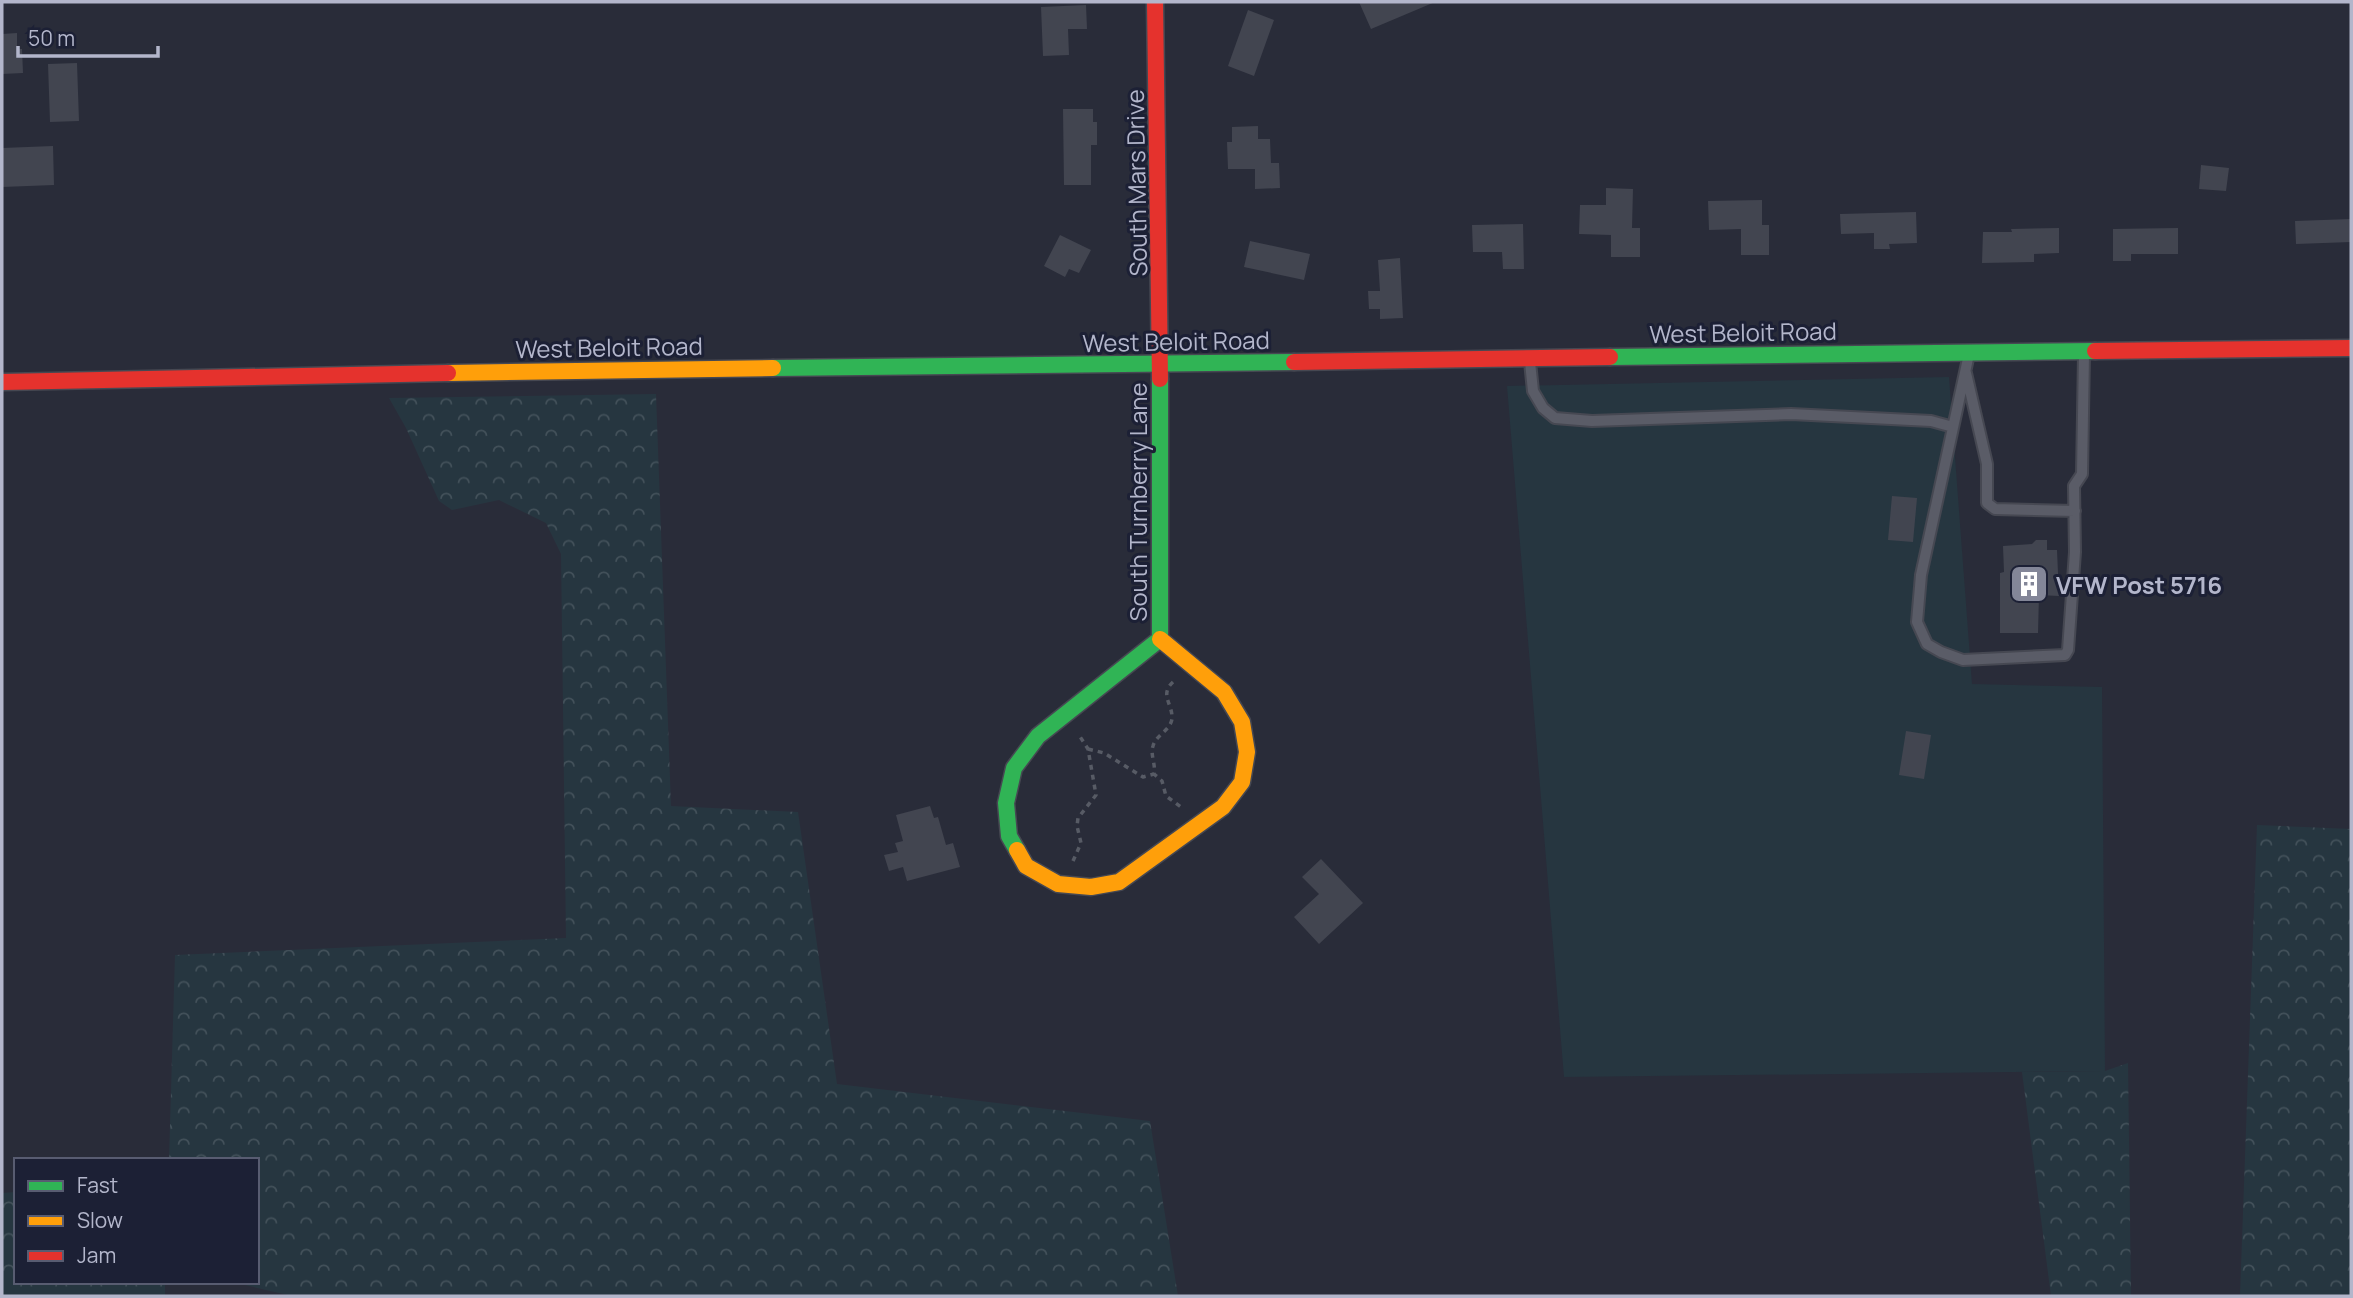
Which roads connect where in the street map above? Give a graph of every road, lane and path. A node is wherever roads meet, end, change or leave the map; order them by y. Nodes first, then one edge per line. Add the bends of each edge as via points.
1 (1155, 2) edge
2 (2351, 348) edge
3 (2084, 351) junction
4 (1970, 352) junction
5 (1530, 359) junction
6 (1160, 364) junction
7 (1966, 370) junction
8 (2, 382) edge
9 (1953, 427) junction
10 (2075, 511) junction
11 (1160, 639) junction
12 (1184, 658) junction
13 (1058, 720) junction
14 (1088, 748) junction
15 (1154, 774) junction
16 (1197, 825) junction
17 (1070, 885) junction

1 - 6 main road, South Mars Drive
2 - 3 main road, West Beloit Road
3 - 4 main road, West Beloit Road
3 - 10 lane via 2082,474 2074,486
4 - 5 main road, West Beloit Road
4 - 7 lane
5 - 6 main road, West Beloit Road
5 - 9 lane via 1533,391 1555,418 1592,421 1791,414 1931,421
6 - 8 main road, West Beloit Road
6 - 11 main road, South Turnberry Lane
7 - 9 lane
7 - 10 lane via 1987,464 1986,503 1995,509
9 - 10 lane via 1921,575 1917,622 1927,644 1963,660 2065,655
11 - 12 main road, South Turnberry Lane
11 - 13 main road, South Turnberry Lane
12 - 15 path via 1178,677 1167,687 1171,724 1153,743
12 - 16 main road, South Turnberry Lane via 1224,692 1242,722 1247,752 1242,782 1223,807
13 - 14 path via 1078,732
13 - 17 main road, South Turnberry Lane via 1038,736 1014,768 1006,803 1009,836 1026,866 1058,884
14 - 15 path via 1143,776
14 - 17 path via 1096,795 1078,818 1080,848 1075,853
15 - 16 path via 1162,781 1166,796
16 - 17 main road, South Turnberry Lane via 1119,882

